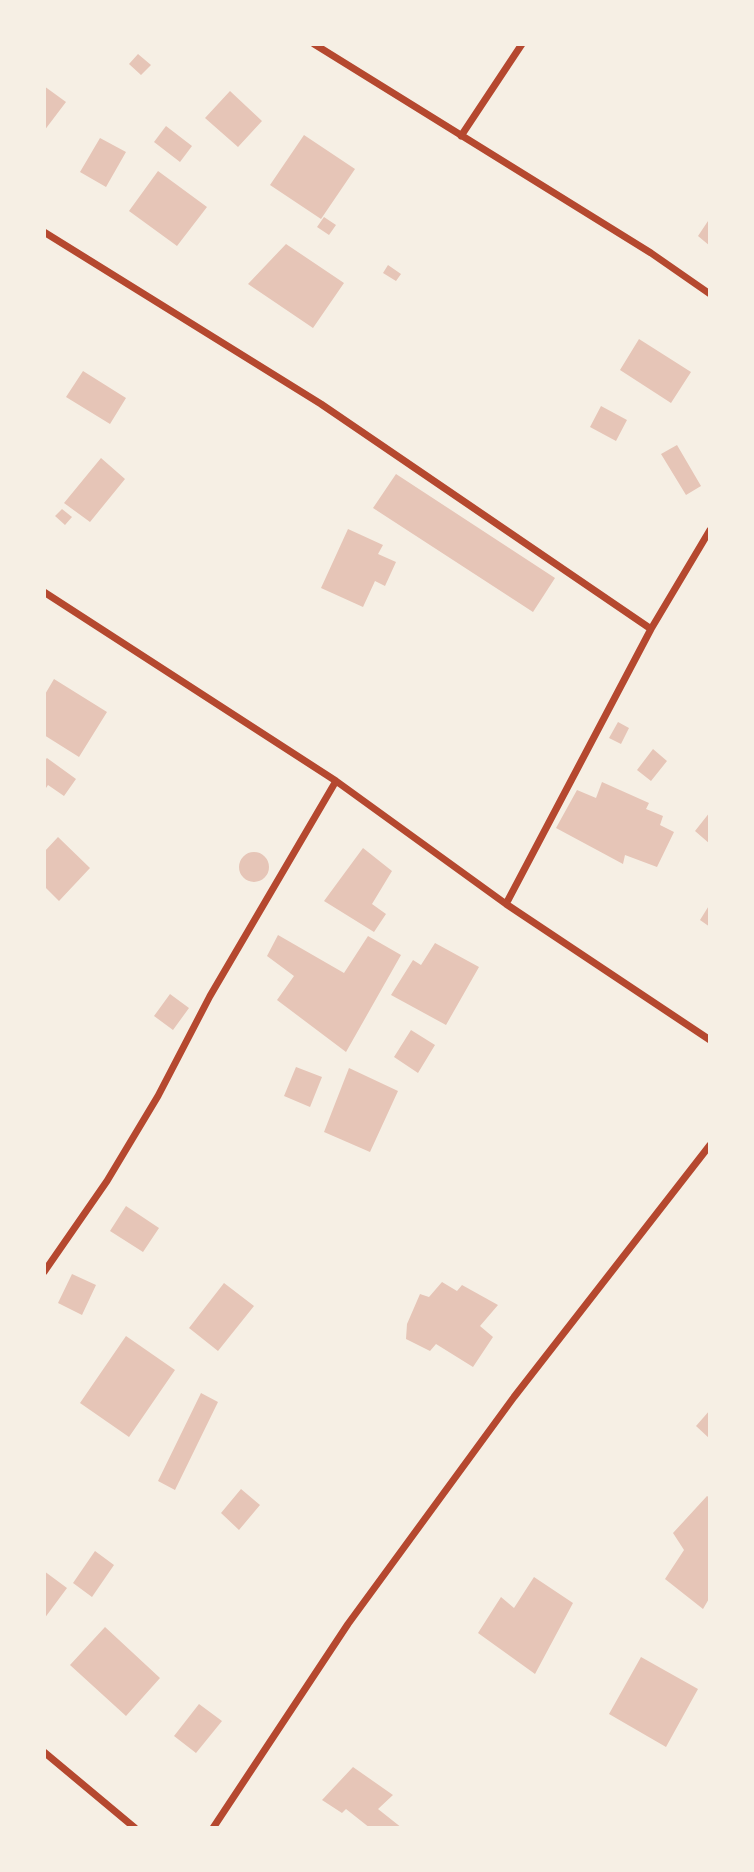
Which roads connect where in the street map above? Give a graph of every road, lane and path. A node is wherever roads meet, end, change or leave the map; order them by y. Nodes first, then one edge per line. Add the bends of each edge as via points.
1 (314, 44) edge
2 (522, 44) edge
3 (461, 136) junction
4 (44, 232) edge
5 (710, 294) edge
6 (710, 530) edge
7 (44, 592) edge
8 (651, 629) junction
9 (336, 781) junction
10 (506, 904) junction
11 (710, 1040) edge
12 (710, 1145) edge
13 (44, 1272) edge
14 (44, 1752) edge
15 (135, 1828) edge
16 (213, 1828) edge

1 - 3 street
2 - 3 street
3 - 5 street
4 - 8 street via 321,404
6 - 8 street
7 - 9 street
8 - 10 street
9 - 10 street
9 - 13 street via 210,996 133,1139
10 - 11 street
12 - 16 street via 514,1397 348,1624
14 - 15 street

